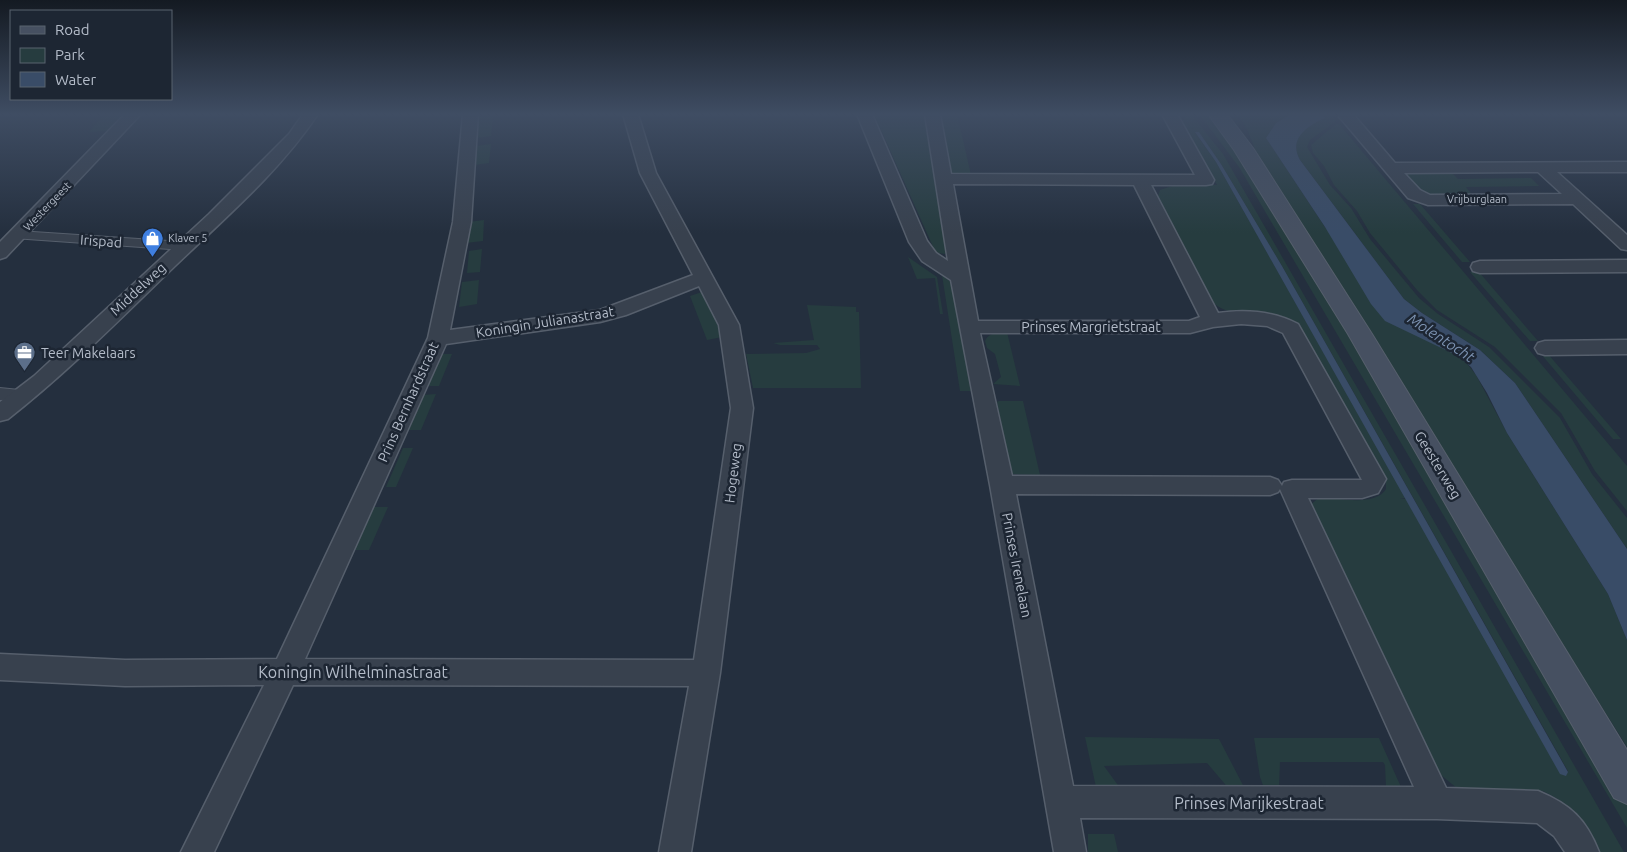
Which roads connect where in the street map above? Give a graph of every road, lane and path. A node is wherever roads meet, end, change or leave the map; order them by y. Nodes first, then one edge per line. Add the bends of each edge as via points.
1 (96, 154) edge
2 (277, 154) edge
3 (468, 154) edge
4 (642, 154) edge
5 (881, 154) edge
6 (939, 154) edge
7 (1191, 154) edge
8 (1247, 154) edge
9 (1379, 154) edge
10 (1542, 166) junction
11 (1627, 167) edge
12 (1391, 168) junction
13 (944, 179) junction
14 (1140, 180) junction
15 (1577, 199) junction
16 (18, 235) junction
17 (1627, 244) edge
18 (184, 246) junction
19 (0, 253) edge
20 (1627, 266) edge
21 (1480, 268) dead end
22 (705, 278) junction
23 (962, 278) junction
24 (1211, 319) junction
25 (969, 327) junction
26 (438, 338) junction
27 (1627, 347) edge
28 (1545, 348) dead end
29 (0, 394) edge
30 (23, 395) junction
31 (0, 413) edge
32 (1002, 485) junction
33 (1281, 488) junction
34 (0, 667) edge
35 (285, 672) junction
36 (706, 673) junction
37 (1627, 785) edge
38 (1061, 802) junction
39 (1437, 803) junction
40 (197, 852) edge
41 (675, 852) edge
42 (1070, 852) edge
43 (1583, 852) edge

1 - 16 street, Westergeest
2 - 18 street, Middelweg
3 - 26 street, Prins Bernhardstraat via 462,222
4 - 22 street, Hogeweg via 648,173
5 - 23 street via 918,242 929,256
6 - 13 street, Prinses Irenelaan
7 - 14 street via 1206,180
8 - 37 main road, Geesterweg via 1360,334
9 - 12 street, Vrijburglaan
10 - 11 street
10 - 12 street
10 - 15 street
12 - 15 street, Vrijburglaan via 1414,194 1428,200
13 - 14 street
13 - 23 street, Prinses Irenelaan
14 - 24 street
15 - 17 street
16 - 18 street, Irispad
16 - 19 street, Westergeest
18 - 30 street, Middelweg
20 - 21 street
22 - 26 street, Koningin Julianastraat via 600,316
22 - 36 street, Hogeweg via 729,325 742,408
23 - 25 street, Prinses Irenelaan
24 - 25 street, Prinses Margrietstraat via 1190,327
24 - 33 street via 1266,319 1291,329 1374,479 1370,486 1362,489
25 - 32 street, Prinses Irenelaan
26 - 35 street, Prins Bernhardstraat
27 - 28 street
29 - 30 street
30 - 31 street, Middelweg
32 - 33 street
32 - 38 street, Prinses Irenelaan
33 - 39 street
34 - 35 street, Koningin Wilhelminastraat via 125,672
35 - 36 street, Koningin Wilhelminastraat
35 - 40 street, Prins Bernhardstraat
36 - 41 street, Hogeweg
38 - 39 street, Prinses Marijkestraat
38 - 42 street, Prinses Irenelaan
39 - 43 street via 1538,807 1552,812 1568,826

